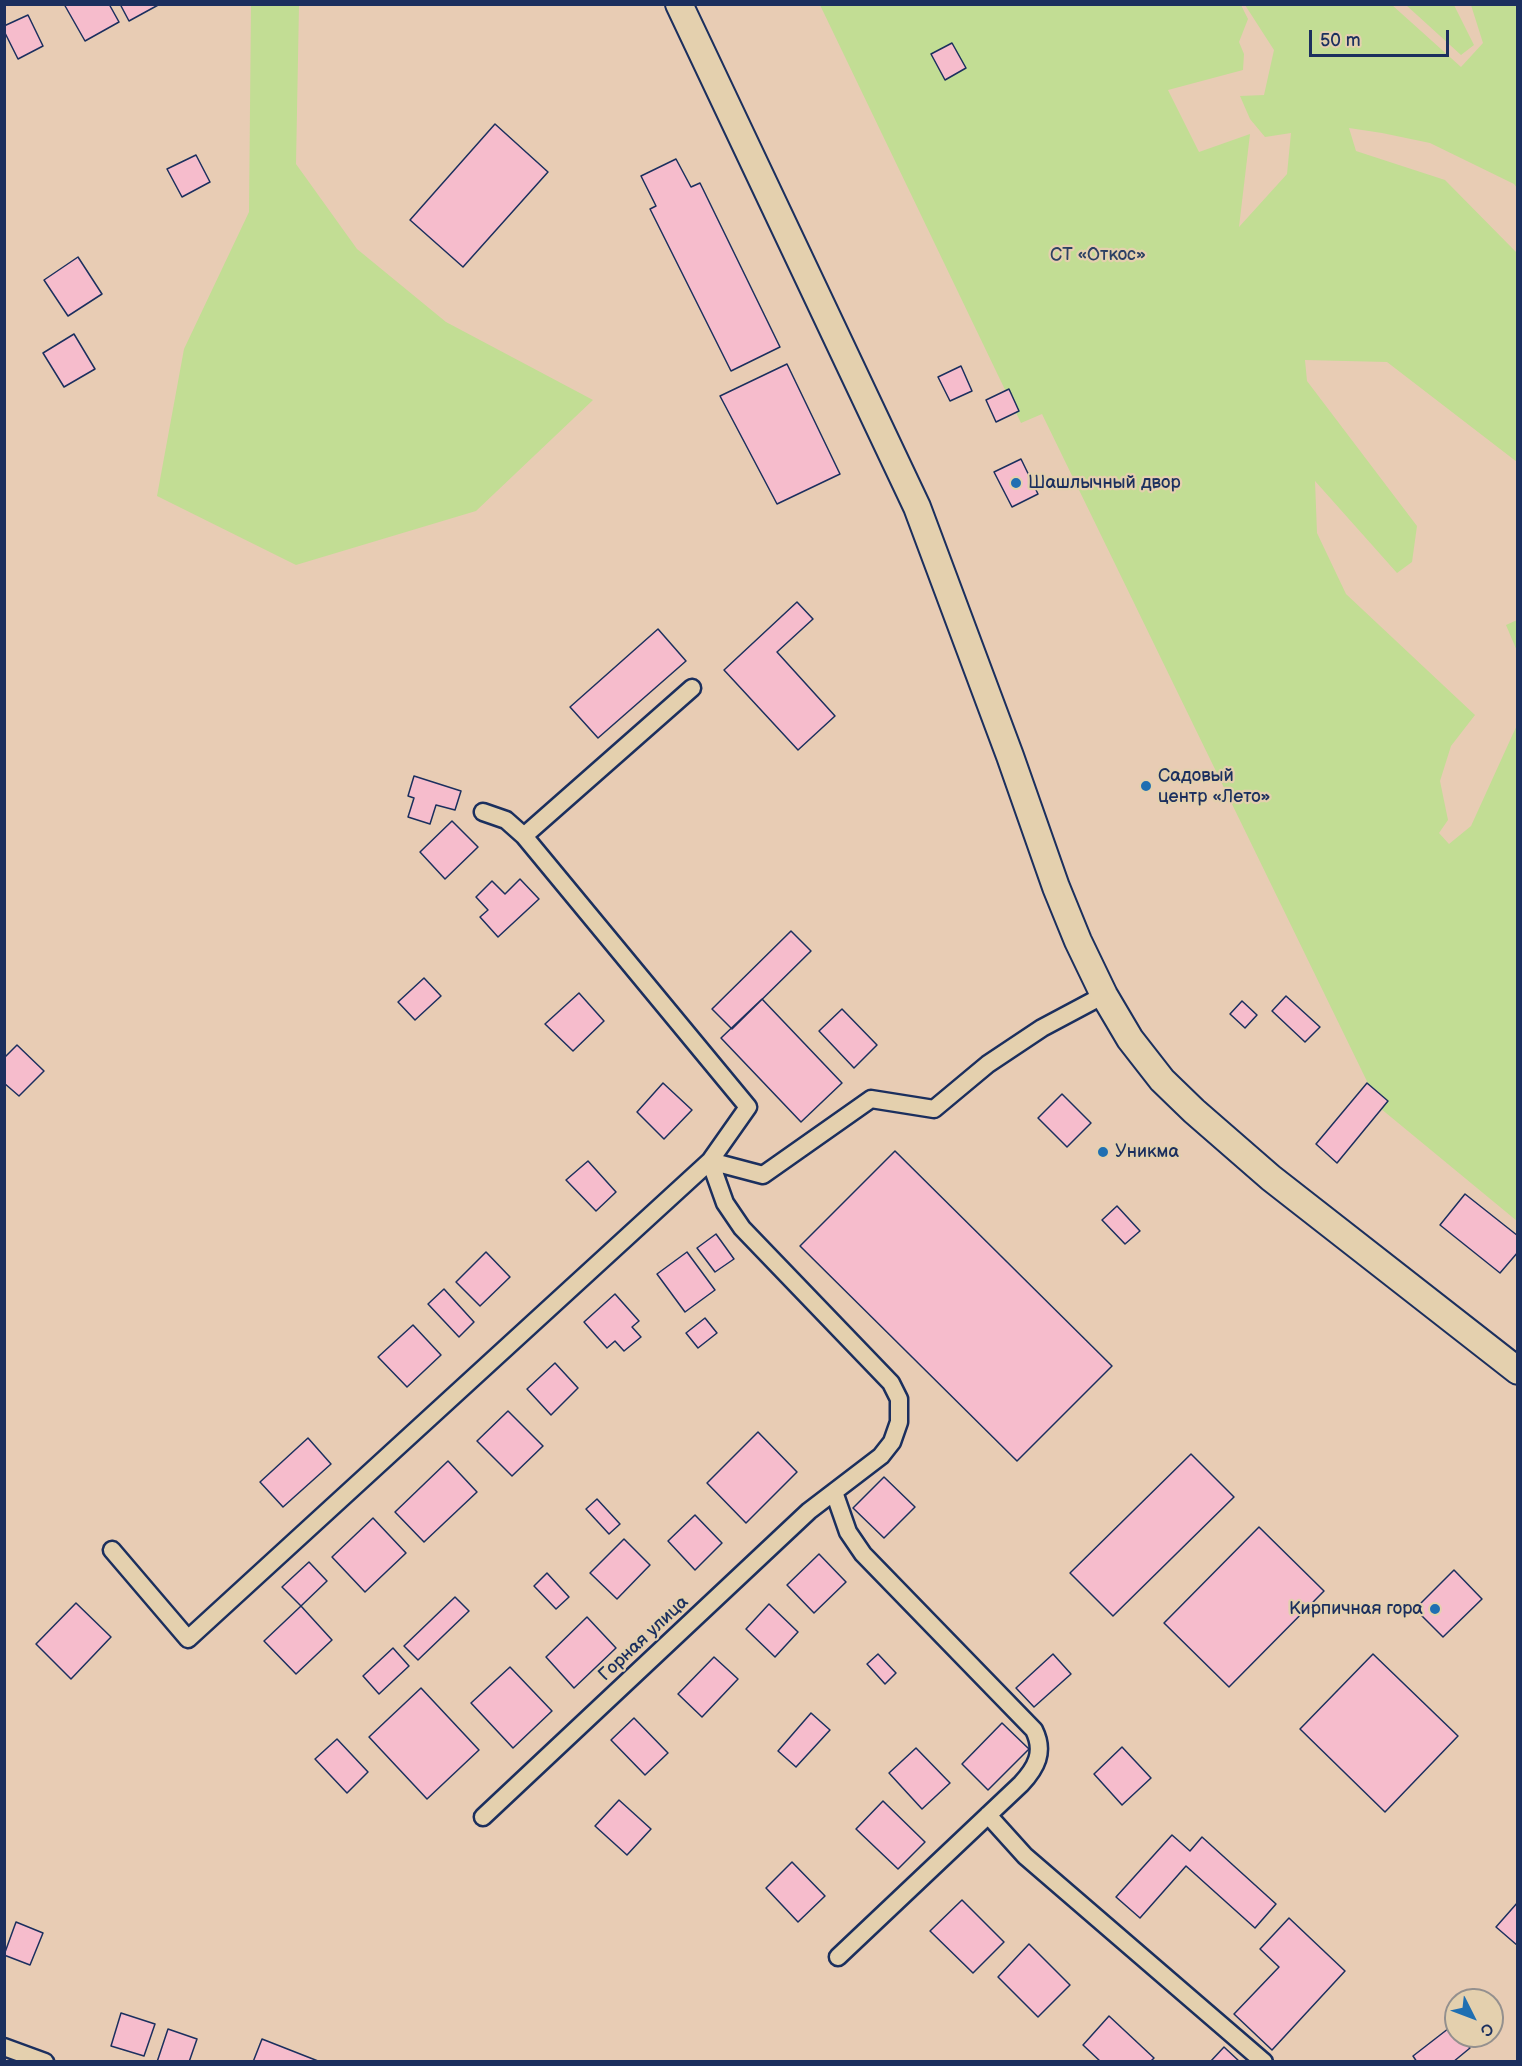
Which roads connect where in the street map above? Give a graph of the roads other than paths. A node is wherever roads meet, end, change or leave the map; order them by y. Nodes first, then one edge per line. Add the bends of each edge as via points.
1 (679, 4) edge
2 (692, 688) dead end
3 (483, 812) dead end
4 (524, 836) junction
5 (1104, 994) junction
6 (710, 1161) junction
7 (1518, 1371) edge
8 (834, 1492) junction
9 (111, 1550) dead end
10 (988, 1815) junction
11 (483, 1816) dead end
12 (838, 1957) dead end
13 (4, 2047) edge
14 (45, 2061) edge
15 (1264, 2061) edge

1 - 5 main road via 917,507 1056,887
2 - 4 street
3 - 4 street via 506,820
4 - 6 street via 748,1107
5 - 6 street via 988,1064 934,1109 871,1098 763,1175
5 - 7 main road via 1130,1039 1162,1080 1194,1111 1271,1178
6 - 8 street, Горная улица via 725,1203 742,1228 891,1383 899,1400 899,1422 892,1442 881,1456
6 - 9 street via 188,1639
8 - 10 street via 848,1532 863,1554 1034,1730 1039,1740 1033,1771
8 - 11 street, Горная улица
10 - 12 street
10 - 15 street via 1025,1856
13 - 14 street

